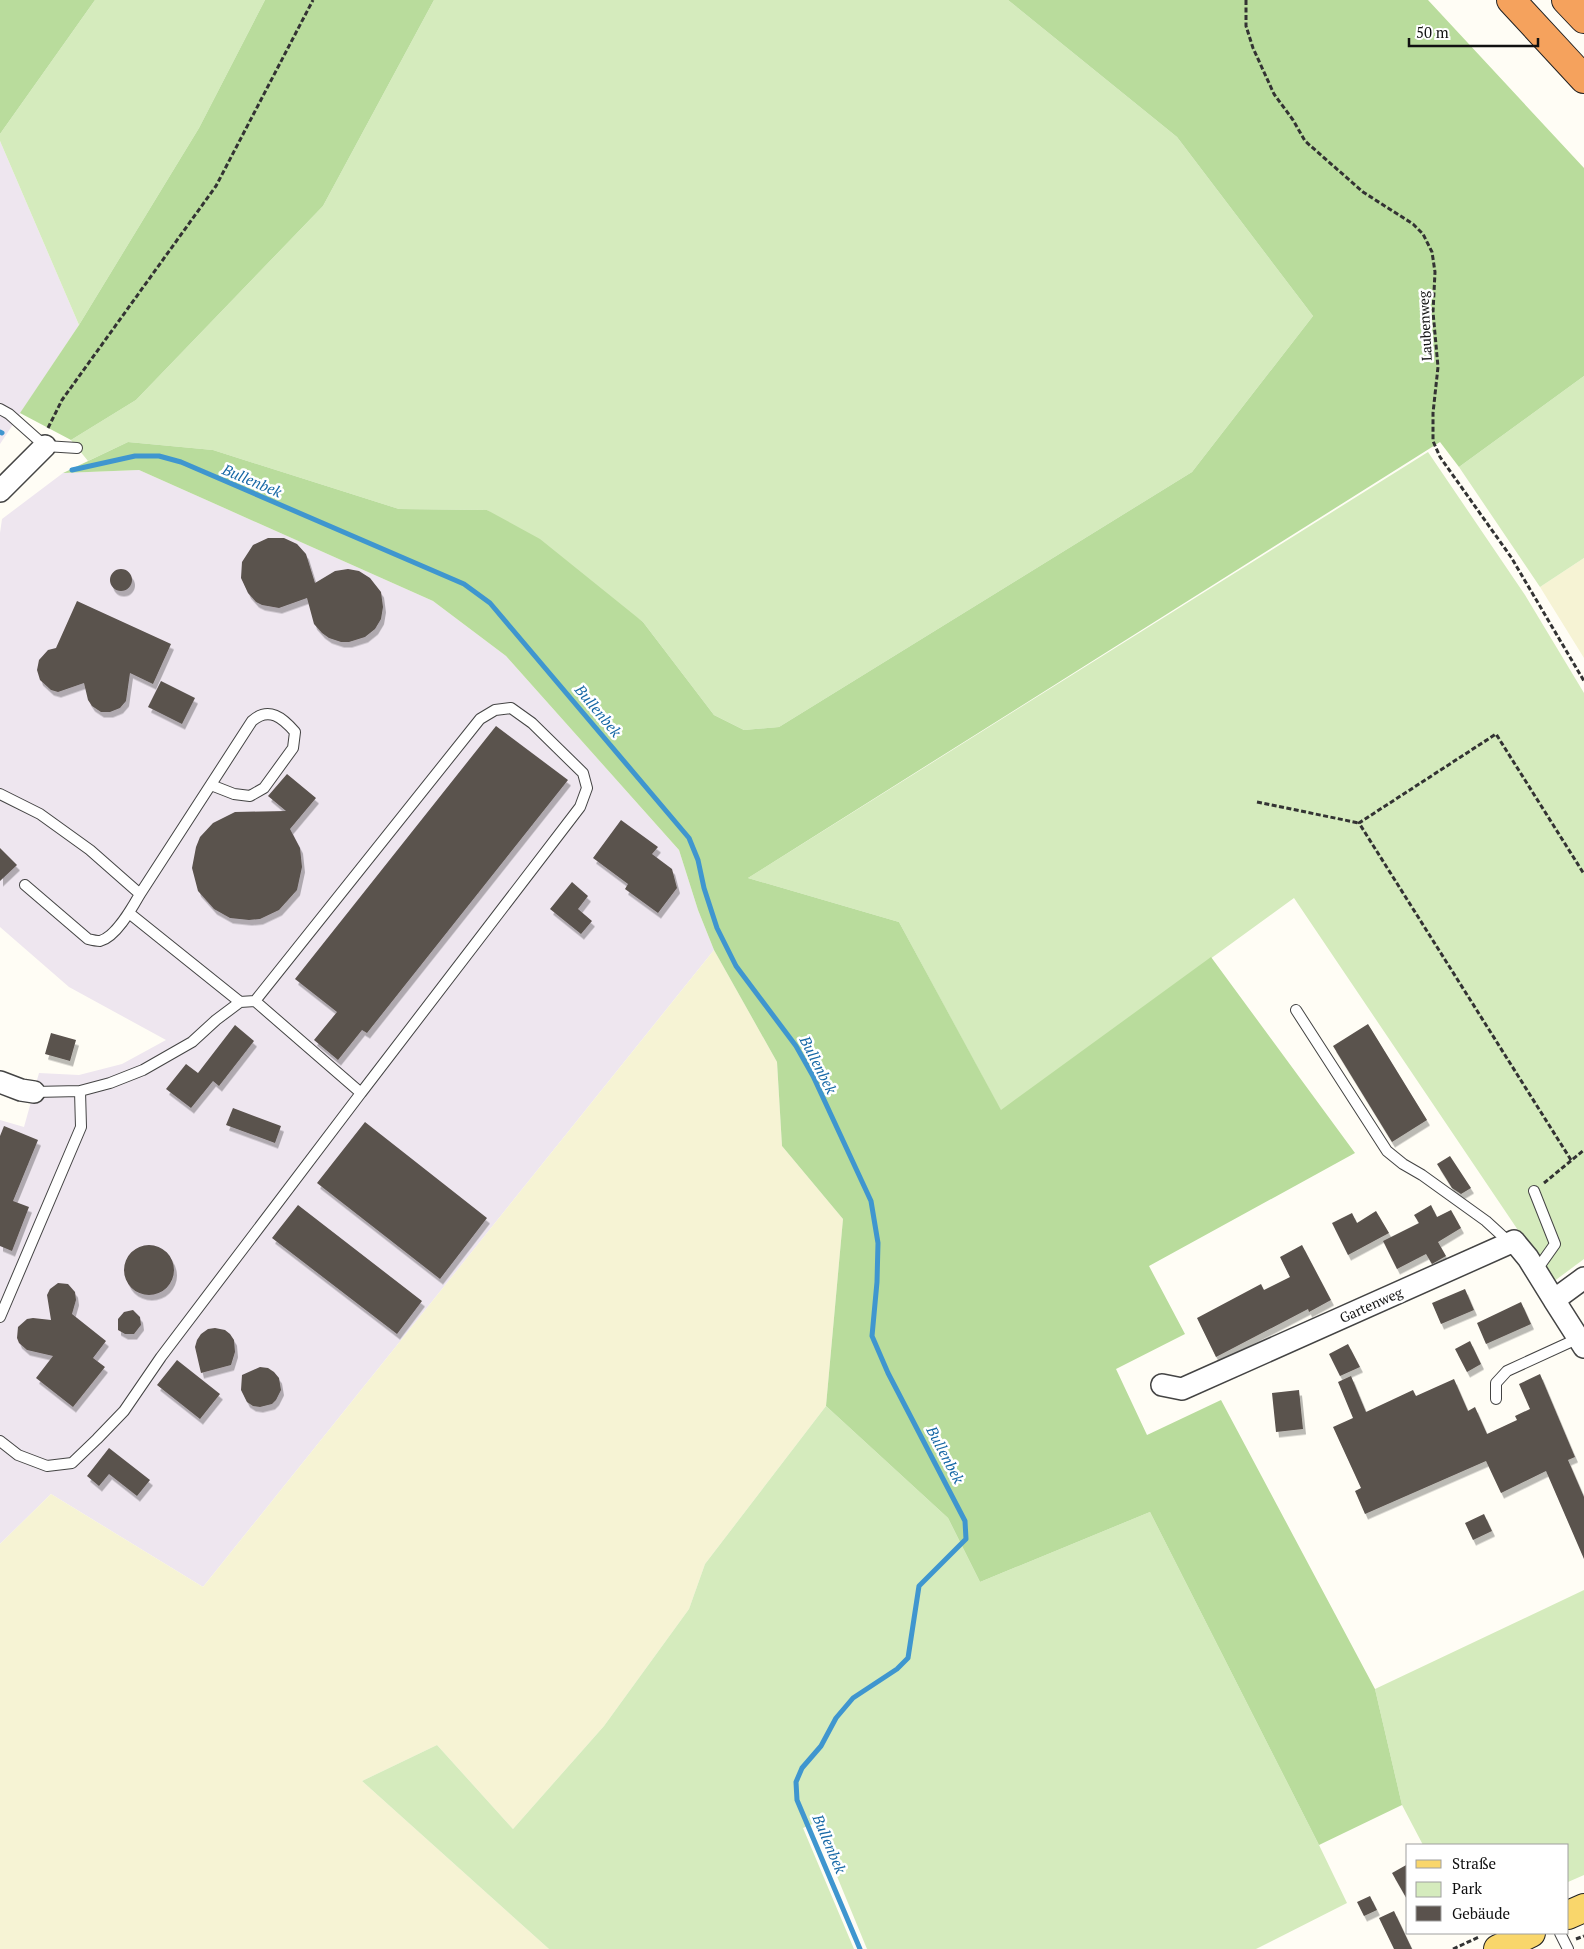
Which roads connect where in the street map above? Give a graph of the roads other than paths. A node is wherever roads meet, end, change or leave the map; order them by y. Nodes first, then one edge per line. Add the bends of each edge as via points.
1 (1511, 0) edge
2 (1566, 0) edge
3 (1584, 20) edge
4 (1584, 79) edge
5 (0, 408) edge
6 (45, 446) junction
7 (77, 448) dead end
8 (0, 492) edge
9 (211, 785) junction
10 (0, 794) edge
11 (25, 885) dead end
12 (140, 894) junction
13 (129, 913) junction
14 (255, 1001) junction
15 (240, 1002) junction
16 (1296, 1010) dead end
17 (0, 1082) edge
18 (80, 1090) junction
19 (34, 1092) joint
20 (361, 1093) junction
21 (1534, 1191) road end
22 (1510, 1243) junction
23 (1536, 1271) junction
24 (1584, 1278) edge
25 (1554, 1300) junction
26 (0, 1317) edge
27 (1581, 1342) edge
28 (1162, 1385) dead end
29 (1496, 1399) dead end
30 (0, 1440) edge
31 (1584, 1908) edge
32 (1569, 1915) edge
33 (1560, 1934) edge
34 (1568, 1949) edge

1 - 4 highway
2 - 3 highway
5 - 6 lane
6 - 7 lane
6 - 8 street
9 - 9 lane via 252,721 259,716 274,714 296,732 293,748 264,788 250,796
9 - 12 lane
10 - 12 lane via 40,814 90,850
11 - 13 lane via 88,939 98,941 109,937
12 - 13 lane
13 - 15 lane
14 - 15 lane
14 - 20 lane
14 - 20 lane via 480,719 494,710 511,708 532,723 583,773 588,788 580,807
15 - 18 lane via 192,1042 110,1083
16 - 22 lane via 1387,1151 1486,1221
17 - 19 street
18 - 19 lane
18 - 26 lane via 81,1128
20 - 30 lane via 161,1357 124,1411 97,1439 72,1463 48,1466 18,1455
21 - 23 lane via 1555,1244
22 - 23 street via 1514,1241
22 - 28 street, Gartenweg via 1182,1389
23 - 25 street
24 - 25 street
25 - 27 street
27 - 29 lane via 1508,1371 1496,1383
31 - 32 main road
33 - 34 lane

